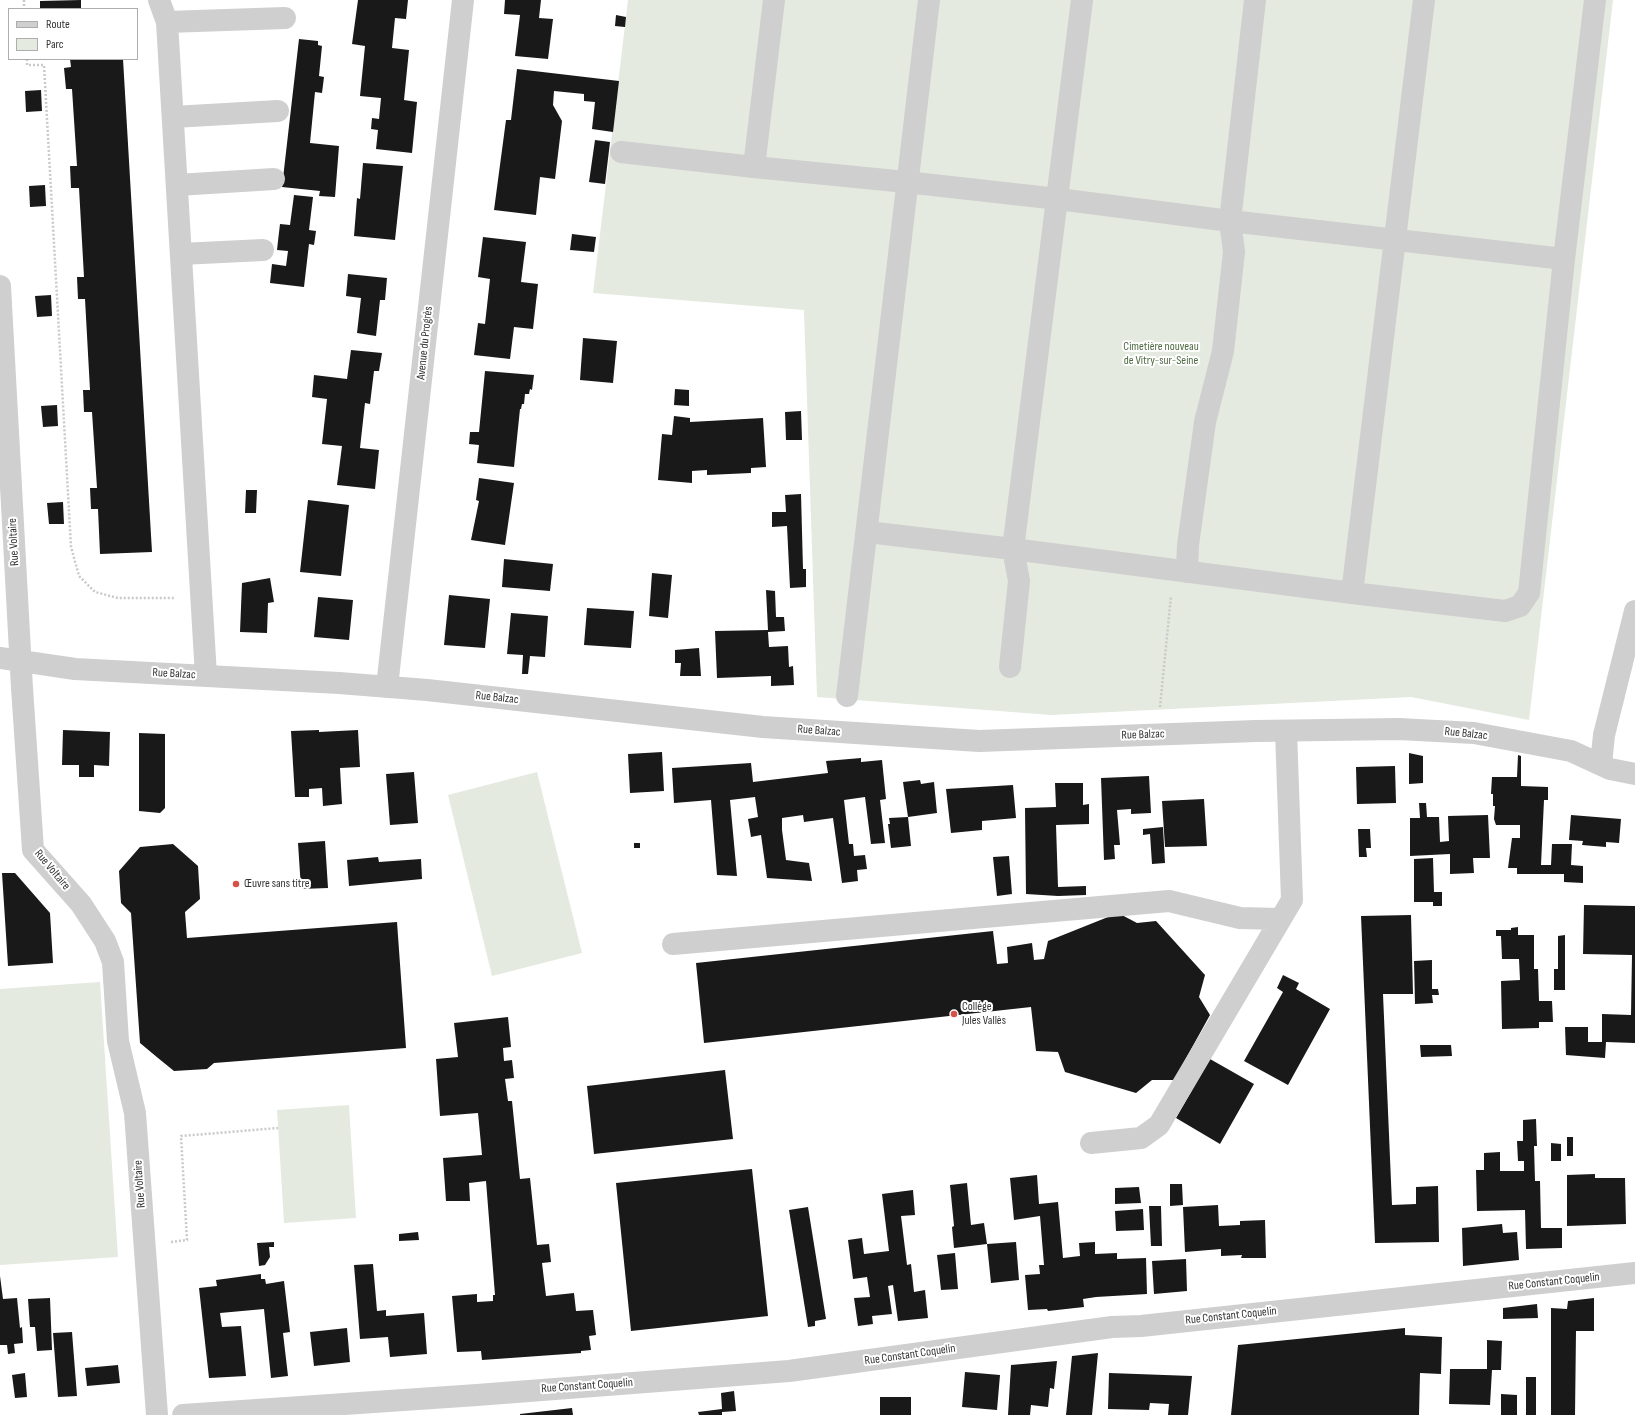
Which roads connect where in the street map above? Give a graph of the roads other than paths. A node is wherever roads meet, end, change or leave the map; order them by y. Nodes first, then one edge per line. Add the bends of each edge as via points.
1 (159, 0) edge
2 (463, 0) edge
3 (774, 0) edge
4 (929, 0) edge
5 (1082, 0) edge
6 (1255, 0) edge
7 (1424, 0) edge
8 (1595, 0) edge
9 (285, 18) dead end
10 (168, 22) junction
11 (278, 112) dead end
12 (173, 117) junction
13 (621, 152) dead end
14 (754, 167) junction
15 (274, 179) dead end
16 (906, 182) junction
17 (177, 185) junction
18 (1058, 199) junction
19 (1230, 221) junction
20 (1395, 240) junction
21 (263, 250) dead end
22 (181, 254) junction
23 (1564, 259) junction
24 (0, 286) edge
25 (867, 532) junction
26 (1013, 549) junction
27 (1180, 571) junction
28 (1352, 593) junction
29 (1635, 611) edge
30 (0, 658) edge
31 (21, 661) junction
32 (1010, 667) dead end
33 (206, 676) junction
34 (387, 687) junction
35 (847, 696) dead end
36 (1286, 731) junction
37 (1601, 764) junction
38 (1635, 774) edge
39 (1280, 919) junction
40 (673, 944) dead end
41 (1091, 1143) dead end
42 (1635, 1273) edge
43 (158, 1415) edge
44 (183, 1415) edge
45 (186, 1415) edge

1 - 10 street
2 - 34 street, Avenue du Progrès
3 - 14 street
4 - 16 street
5 - 18 street
6 - 19 street
7 - 20 street
8 - 23 street
9 - 10 street
10 - 12 street
11 - 12 street
12 - 17 street
13 - 14 street
14 - 16 street
15 - 17 street
16 - 18 street
16 - 25 street
17 - 22 street
18 - 19 street
18 - 26 street
19 - 20 street
19 - 27 street via 1234,252 1223,351 1205,422 1188,545
20 - 23 street
20 - 28 street
21 - 22 street
22 - 33 street
23 - 28 street via 1529,593 1520,606 1505,611
24 - 31 street, Rue Voltaire
25 - 26 street
25 - 35 street
26 - 27 street
26 - 32 street via 1020,581
27 - 28 street
29 - 37 street via 1604,735
30 - 31 street, Rue Balzac
31 - 33 street, Rue Balzac via 75,669
31 - 43 street, Rue Voltaire via 33,850 81,904 104,941 113,962 118,1041 135,1113
33 - 34 street, Rue Balzac
34 - 36 street, Rue Balzac via 763,728 980,741
36 - 37 street, Rue Balzac via 1399,729 1474,733 1571,751
36 - 39 street via 1292,900
37 - 38 street, Rue Balzac via 1610,769
39 - 40 street via 1240,918 1169,901
39 - 41 street via 1159,1125 1141,1138
42 - 45 street, Rue Constant Coquelin via 1112,1327 789,1371
44 - 45 street, Rue Constant Coquelin

